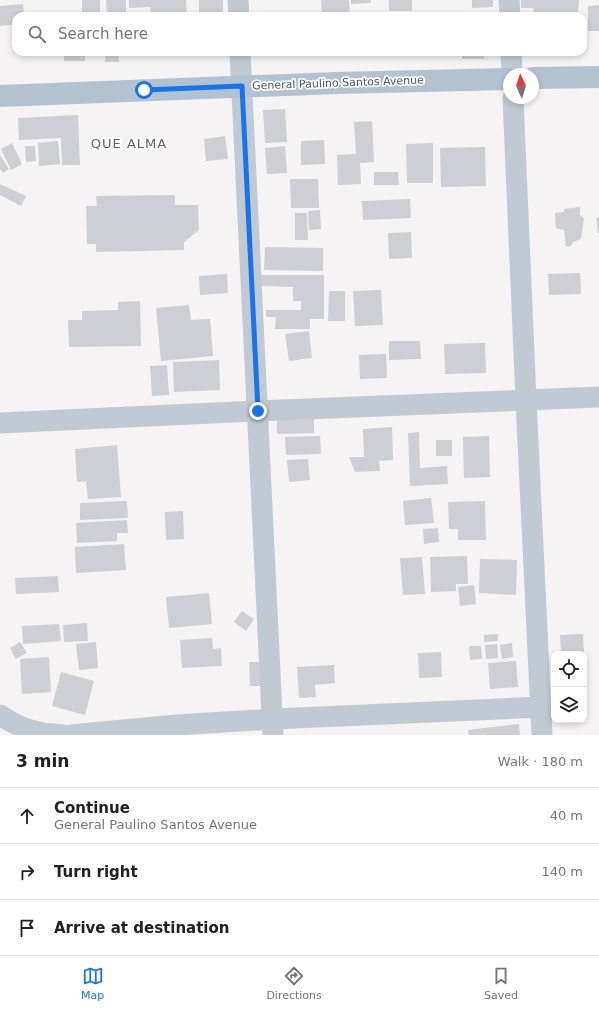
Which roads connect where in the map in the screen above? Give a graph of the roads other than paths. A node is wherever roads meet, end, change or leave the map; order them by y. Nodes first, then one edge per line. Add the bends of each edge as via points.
1 (238, 0) edge
2 (509, 0) edge
3 (239, 12) edge
4 (510, 12) edge
5 (240, 56) edge
6 (511, 56) edge
7 (512, 68) edge
8 (599, 77) edge
9 (539, 78) edge
10 (503, 79) edge
11 (242, 86) junction
12 (0, 96) edge
13 (513, 104) edge
14 (599, 397) edge
15 (526, 400) junction
16 (258, 411) junction
17 (0, 423) edge
18 (541, 706) junction
19 (0, 715) edge
20 (0, 722) edge
21 (273, 727) edge
22 (1, 735) edge
23 (62, 735) edge
24 (71, 735) edge
25 (542, 735) edge

1 - 3 street
2 - 4 street
5 - 11 street
6 - 7 street
8 - 9 main road
10 - 11 main road, General Paulino Santos Avenue
11 - 12 main road, General Paulino Santos Avenue
11 - 16 street
13 - 15 street
14 - 15 street
15 - 16 street
15 - 18 street
16 - 17 street
16 - 21 street
18 - 21 street
18 - 25 street
19 - 23 street via 29,731
20 - 22 street
21 - 24 street via 176,725

